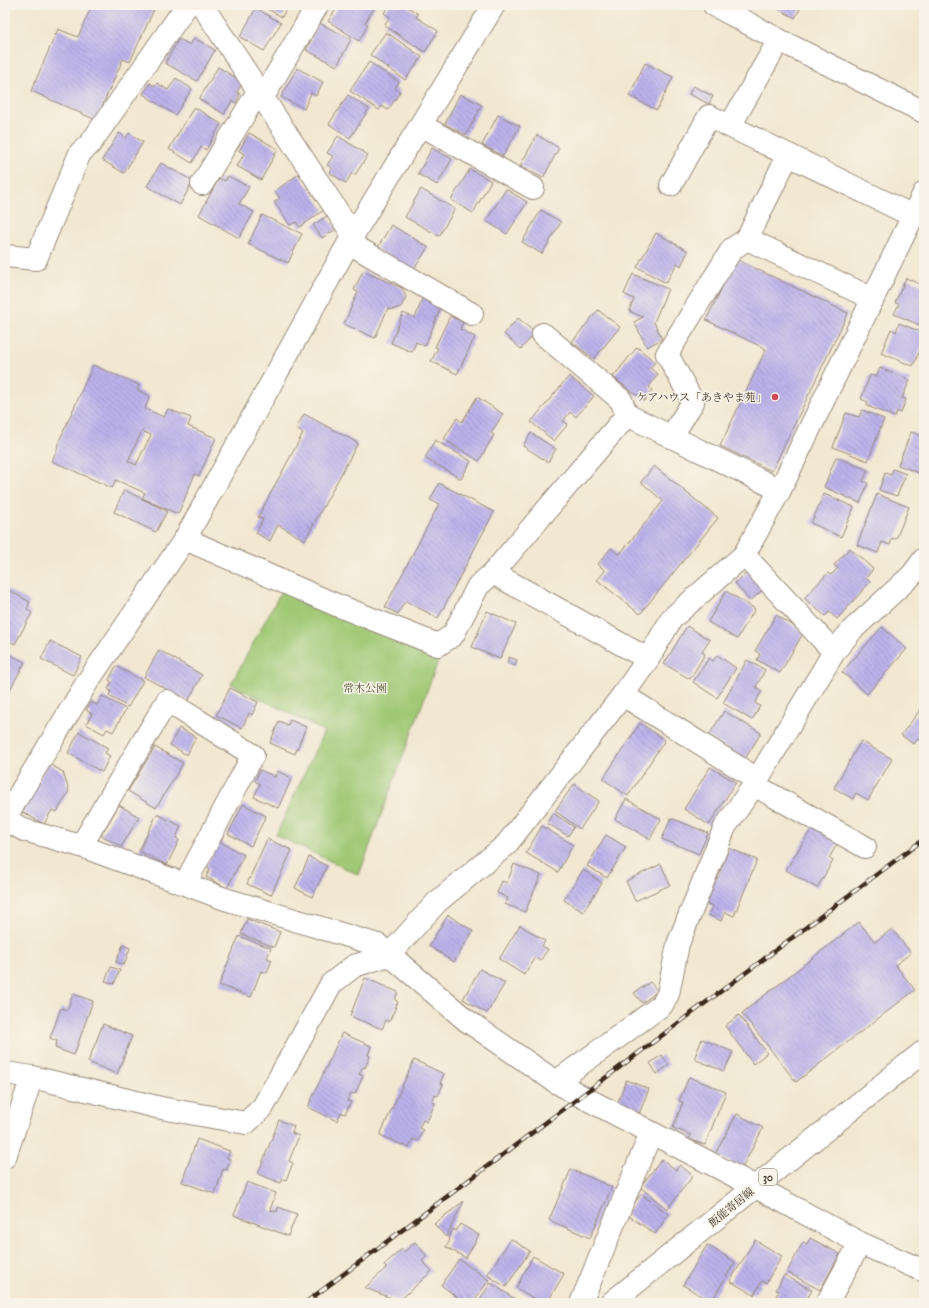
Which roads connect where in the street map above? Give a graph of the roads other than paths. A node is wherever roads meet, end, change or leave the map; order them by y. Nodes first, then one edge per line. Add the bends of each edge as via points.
1 (187, 5) edge
2 (202, 5) edge
3 (494, 5) edge
4 (714, 5) edge
5 (317, 6) edge
6 (779, 40) junction
7 (261, 93) junction
8 (924, 112) edge
9 (421, 125) junction
10 (730, 126) junction
11 (788, 155) junction
12 (202, 184) dead end
13 (671, 185) dead end
14 (533, 188) dead end
15 (924, 192) edge
16 (913, 216) junction
17 (351, 239) junction
18 (747, 239) junction
19 (5, 256) edge
20 (873, 299) junction
21 (472, 314) dead end
22 (544, 334) dead end
23 (627, 415) junction
24 (671, 437) junction
25 (780, 490) junction
26 (185, 539) junction
27 (744, 555) junction
28 (920, 572) edge
29 (493, 573) junction
30 (834, 652) junction
31 (648, 659) junction
32 (623, 695) junction
33 (755, 782) junction
34 (5, 818) edge
35 (81, 846) junction
36 (865, 847) dead end
37 (185, 884) junction
38 (389, 955) junction
39 (924, 1051) edge
40 (5, 1073) edge
41 (32, 1077) junction
42 (556, 1082) junction
43 (650, 1133) junction
44 (5, 1157) edge
45 (756, 1187) junction
46 (860, 1243) junction
47 (924, 1271) edge
48 (581, 1303) edge
49 (611, 1303) edge
50 (827, 1303) edge

1 - 19 street via 90,144 80,153 36,259
2 - 7 street
3 - 9 street
4 - 6 street
5 - 7 street
6 - 8 street
6 - 10 street
7 - 12 street
7 - 17 street
9 - 14 street
9 - 17 street
10 - 11 street
10 - 13 street via 709,116
11 - 16 street
11 - 18 street
15 - 16 street
16 - 20 street
17 - 21 street
17 - 26 street
18 - 20 street
18 - 24 street via 732,249 666,354 693,402
20 - 25 street
22 - 23 street via 621,400
23 - 24 street
23 - 29 street
24 - 25 street
25 - 27 street
26 - 29 street via 334,604 438,645 454,635 478,586
26 - 34 street via 88,681
27 - 30 street
27 - 31 street via 672,618
28 - 30 street via 852,630
29 - 31 street
30 - 33 street
31 - 32 street
32 - 33 street
32 - 38 street via 506,845 436,902
33 - 36 street
33 - 42 street via 725,827 678,944 668,994 662,1005
34 - 35 street via 24,830
35 - 37 street
35 - 37 street via 167,701 253,755
37 - 38 street via 225,899 378,946
38 - 41 street via 354,966 331,984 263,1107 246,1123 161,1108
38 - 42 street via 466,1020
39 - 45 street, 飯能寄居線 / 30
40 - 41 street
41 - 44 street
42 - 43 street
43 - 45 street
43 - 48 street
45 - 46 street
45 - 49 street, 飯能寄居線 / 30
46 - 47 street
46 - 50 street

